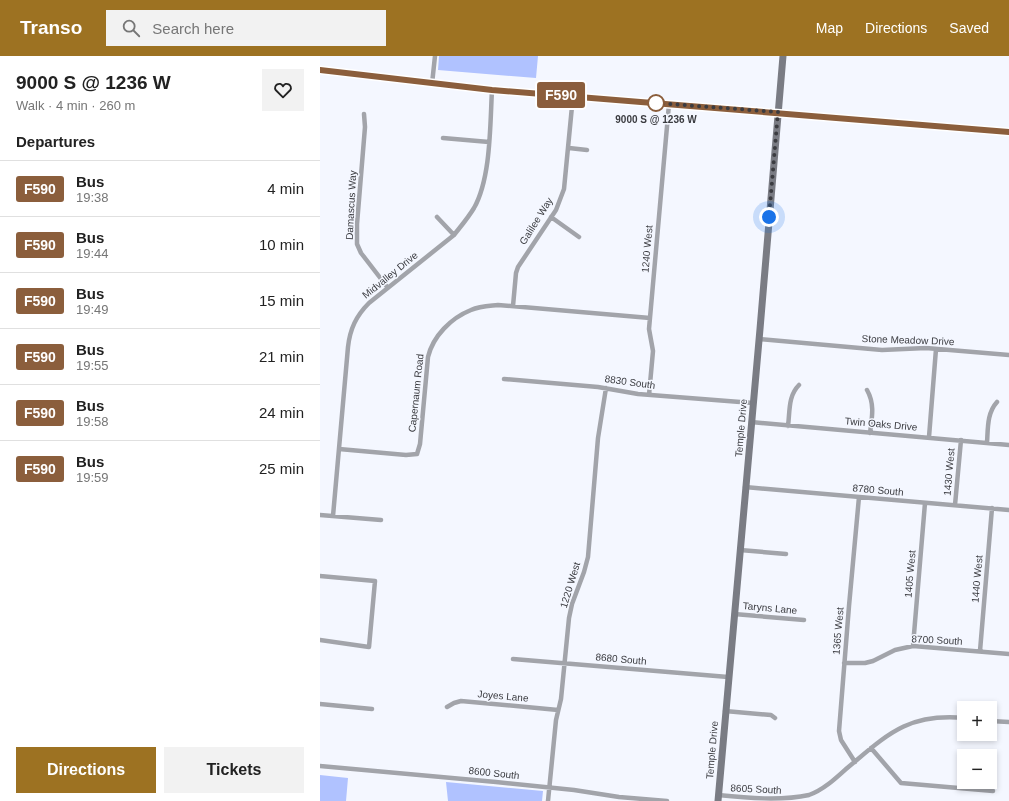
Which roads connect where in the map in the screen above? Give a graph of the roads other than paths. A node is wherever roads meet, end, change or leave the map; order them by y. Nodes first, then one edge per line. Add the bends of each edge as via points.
1 (435, 56) edge
2 (783, 56) edge
3 (320, 70) edge
4 (432, 84) junction
5 (492, 90) junction
6 (573, 96) junction
7 (669, 104) junction
8 (778, 112) junction
9 (364, 114) dead end
10 (1009, 132) edge
11 (443, 138) dead end
12 (489, 142) junction
13 (569, 148) junction
14 (586, 150) dead end
15 (437, 217) dead end
16 (551, 217) junction
17 (454, 235) junction
18 (579, 237) dead end
19 (388, 288) junction
20 (513, 306) junction
21 (650, 318) junction
22 (759, 339) junction
23 (936, 349) junction
24 (1009, 355) edge
25 (504, 379) dead end
26 (799, 384) dead end
27 (606, 388) junction
28 (867, 390) dead end
29 (649, 395) junction
30 (998, 402) dead end
31 (753, 404) junction
32 (751, 422) junction
33 (788, 426) junction
34 (870, 433) junction
35 (929, 437) junction
36 (961, 440) junction
37 (987, 443) junction
38 (1009, 444) edge
39 (339, 449) junction
40 (745, 487) junction
41 (860, 497) junction
42 (925, 503) junction
43 (955, 505) junction
44 (992, 508) junction
45 (1009, 510) edge
46 (320, 515) edge
47 (333, 516) junction
48 (381, 520) dead end
49 (740, 550) junction
50 (786, 554) dead end
51 (320, 576) edge
52 (734, 614) junction
53 (804, 620) dead end
54 (320, 640) edge
55 (913, 646) junction
56 (980, 651) junction
57 (1009, 654) edge
58 (513, 659) dead end
59 (844, 662) junction
60 (565, 664) junction
61 (728, 677) junction
62 (320, 704) edge
63 (447, 707) dead end
64 (372, 709) dead end
65 (558, 710) junction
66 (725, 711) junction
67 (957, 717) edge
68 (775, 718) dead end
69 (997, 721) edge
70 (1009, 722) edge
71 (871, 748) junction
72 (855, 762) junction
73 (320, 766) edge
74 (549, 788) junction
75 (993, 791) dead end
76 (718, 798) edge
77 (768, 800) edge
78 (548, 801) edge
79 (667, 801) edge

1 - 4 street
2 - 8 street, Temple Drive
3 - 4 main road
4 - 5 main road
5 - 6 main road
5 - 12 street, Midvalley Drive
6 - 7 main road
6 - 13 street, Galilee Way
7 - 8 main road
7 - 21 street, 1240 West
8 - 10 main road
8 - 22 street, Temple Drive
9 - 19 street, Damascus Way via 357,244
11 - 12 street
12 - 17 street, Midvalley Drive via 481,193 475,207
13 - 14 street
13 - 16 street, Galilee Way via 564,189
15 - 17 street
16 - 18 street
16 - 20 street, Galilee Way via 518,267
17 - 19 street, Midvalley Drive
19 - 39 street, Midvalley Drive via 361,311 354,321 350,334
20 - 21 street, Capernaum Road
20 - 39 street, Capernaum Road via 483,306 470,310 449,325 434,341 428,357 417,454
21 - 29 street, 1240 West via 653,351
22 - 23 street, Stone Meadow Drive via 882,350
22 - 31 street, Temple Drive
23 - 24 street, Stone Meadow Drive
23 - 35 street
25 - 27 street, 8830 South
26 - 33 street via 791,398
27 - 29 street, 8830 South
27 - 60 street, 1220 West via 598,438 588,557 572,604
28 - 34 street via 872,406
29 - 31 street, 8830 South
30 - 37 street via 992,407 990,414
31 - 32 street, Temple Drive
32 - 33 street, Twin Oaks Drive
32 - 40 street, Temple Drive
33 - 34 street, Twin Oaks Drive
34 - 35 street, Twin Oaks Drive
35 - 36 street, Twin Oaks Drive
36 - 37 street, Twin Oaks Drive
36 - 43 street, 1430 West
37 - 38 street, Twin Oaks Drive
39 - 47 street, Midvalley Drive
40 - 41 street, 8780 South
40 - 49 street, Temple Drive
41 - 42 street, 8780 South
41 - 59 street, 1365 West
42 - 43 street, 8780 South
42 - 55 street, 1405 West
43 - 44 street, 8780 South
44 - 45 street, 8780 South
44 - 56 street, 1440 West
46 - 47 street
47 - 48 street
49 - 50 street
49 - 52 street, Temple Drive
51 - 54 street via 375,581 369,647
52 - 53 street, Taryns Lane
52 - 61 street, Temple Drive
55 - 56 street, 8700 South
55 - 59 street, 8700 South via 865,663
56 - 57 street, 8700 South
58 - 60 street, 8680 South
59 - 72 street, 1365 West via 839,731 840,740
60 - 61 street, 8680 South
60 - 65 street, 1220 West
61 - 66 street, Temple Drive
62 - 64 street
63 - 65 street, Joyes Lane via 461,701
65 - 74 street, 1220 West
66 - 68 street via 771,715
66 - 76 street, Temple Drive
67 - 71 street, 8605 South via 927,718 908,724
69 - 70 street
71 - 72 street, 8605 South
71 - 75 street via 901,783
72 - 77 street, 8605 South via 830,784 808,795
73 - 74 street, 8600 South
74 - 78 street, 1220 West
74 - 79 street, 8600 South
76 - 77 street, 8605 South

